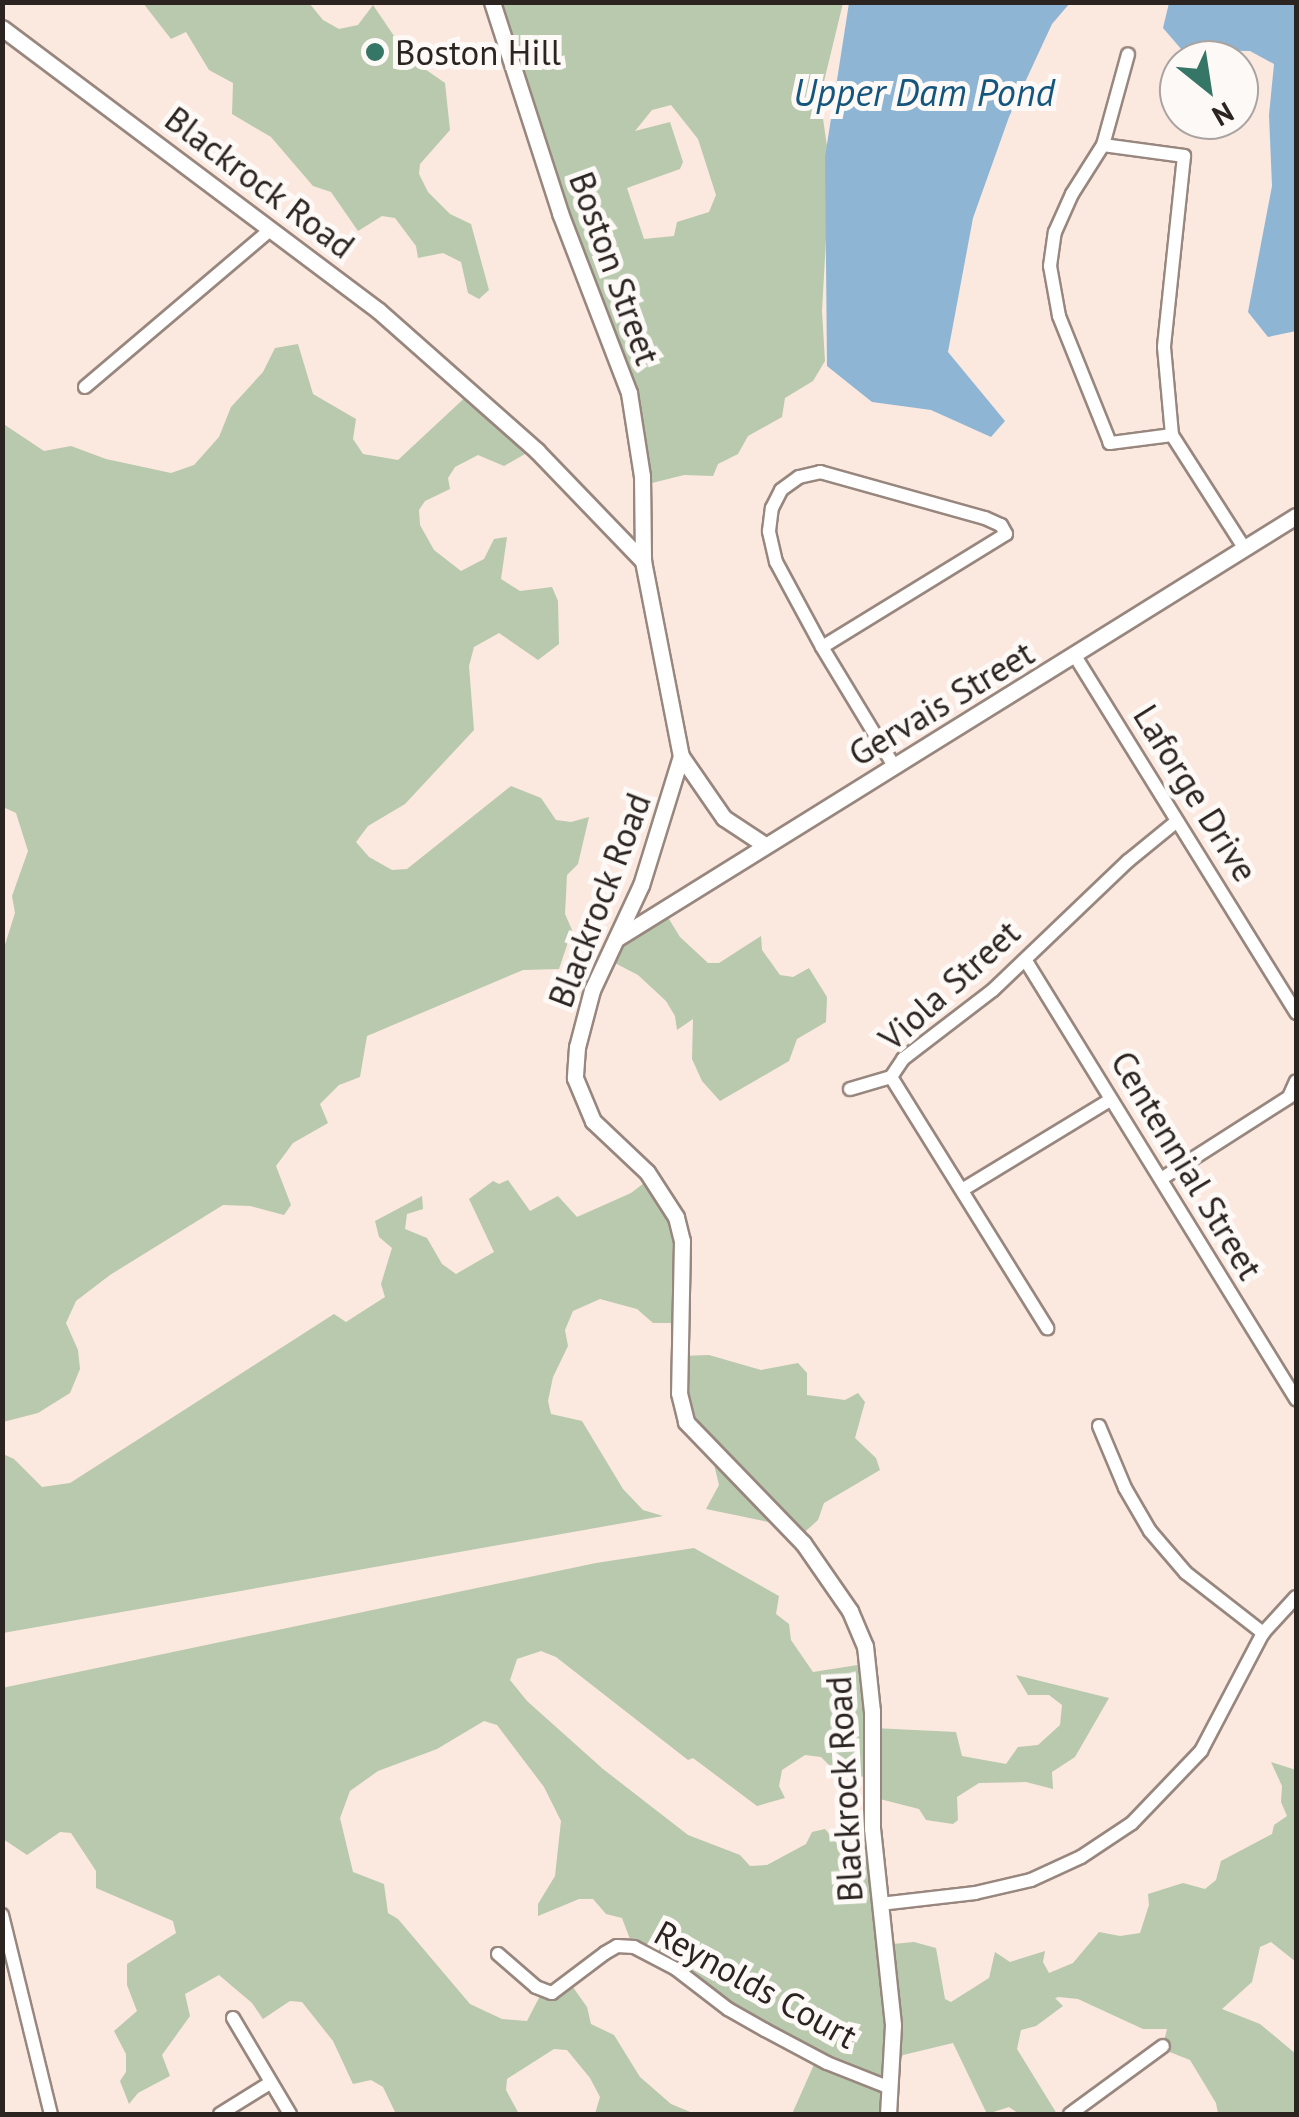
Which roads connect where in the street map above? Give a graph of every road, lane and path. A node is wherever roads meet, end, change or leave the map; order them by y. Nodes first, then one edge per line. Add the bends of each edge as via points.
1 (492, 2) edge
2 (2, 28) edge
3 (1128, 54) dead end
4 (1103, 145) junction
5 (271, 229) junction
6 (84, 387) dead end
7 (1172, 435) junction
8 (1296, 516) edge
9 (1245, 549) junction
10 (643, 561) junction
11 (822, 647) junction
12 (1076, 656) junction
13 (682, 756) junction
14 (894, 766) junction
15 (1177, 820) junction
16 (765, 844) junction
17 (616, 939) junction
18 (1026, 961) junction
19 (1296, 1014) edge
20 (891, 1077) junction
21 (1296, 1081) edge
22 (850, 1090) dead end
23 (1110, 1100) junction
24 (1161, 1179) junction
25 (962, 1190) junction
26 (1047, 1328) dead end
27 (1294, 1389) edge
28 (1099, 1426) dead end
29 (1296, 1597) edge
30 (1263, 1633) junction
31 (880, 1904) junction
32 (2, 1915) edge
33 (498, 1954) dead end
34 (233, 2018) dead end
35 (1163, 2046) dead end
36 (270, 2083) junction
37 (890, 2088) junction
38 (51, 2114) edge
39 (220, 2114) edge
40 (290, 2114) edge
41 (888, 2114) edge
42 (1070, 2114) edge

1 - 10 street, Boston Street via 560,213 629,393 642,476
2 - 5 street, Blackrock Road
3 - 4 street
4 - 7 street via 1184,156 1164,347
4 - 7 street via 1055,232 1050,266 1059,316 1110,443
5 - 6 street
5 - 10 street, Blackrock Road via 355,291 491,410
7 - 9 street
8 - 9 street, Gervais Street
9 - 12 street, Gervais Street
10 - 13 street, Blackrock Road
11 - 11 street via 776,562 769,531 781,490 799,477 820,472 851,478 1002,525 1006,534
11 - 14 street
12 - 14 street, Gervais Street
12 - 15 street, Laforge Drive
13 - 16 street via 724,818
13 - 17 street, Blackrock Road
14 - 16 street, Gervais Street
15 - 18 street, Viola Street
15 - 19 street, Laforge Drive
16 - 17 street, Gervais Street
17 - 31 street, Blackrock Road via 592,990 575,1078 593,1122 647,1172 676,1217 682,1241 679,1393 686,1422 803,1543 865,1646
18 - 20 street, Viola Street via 904,1058
18 - 23 street, Centennial Street
20 - 22 street
20 - 25 street, Viola Street
21 - 24 street via 1289,1097
23 - 24 street, Centennial Street
23 - 25 street
24 - 27 street, Centennial Street
25 - 26 street, Viola Street
28 - 30 street via 1150,1531 1186,1573
29 - 30 street
30 - 31 street via 1201,1751 1132,1823 1031,1880
31 - 37 street, Blackrock Road via 893,2024
32 - 38 street
33 - 37 street, Reynolds Court via 552,1993 605,1952 634,1946 765,2030
34 - 36 street
35 - 42 street
36 - 39 street
36 - 40 street
37 - 41 street, Blackrock Road

